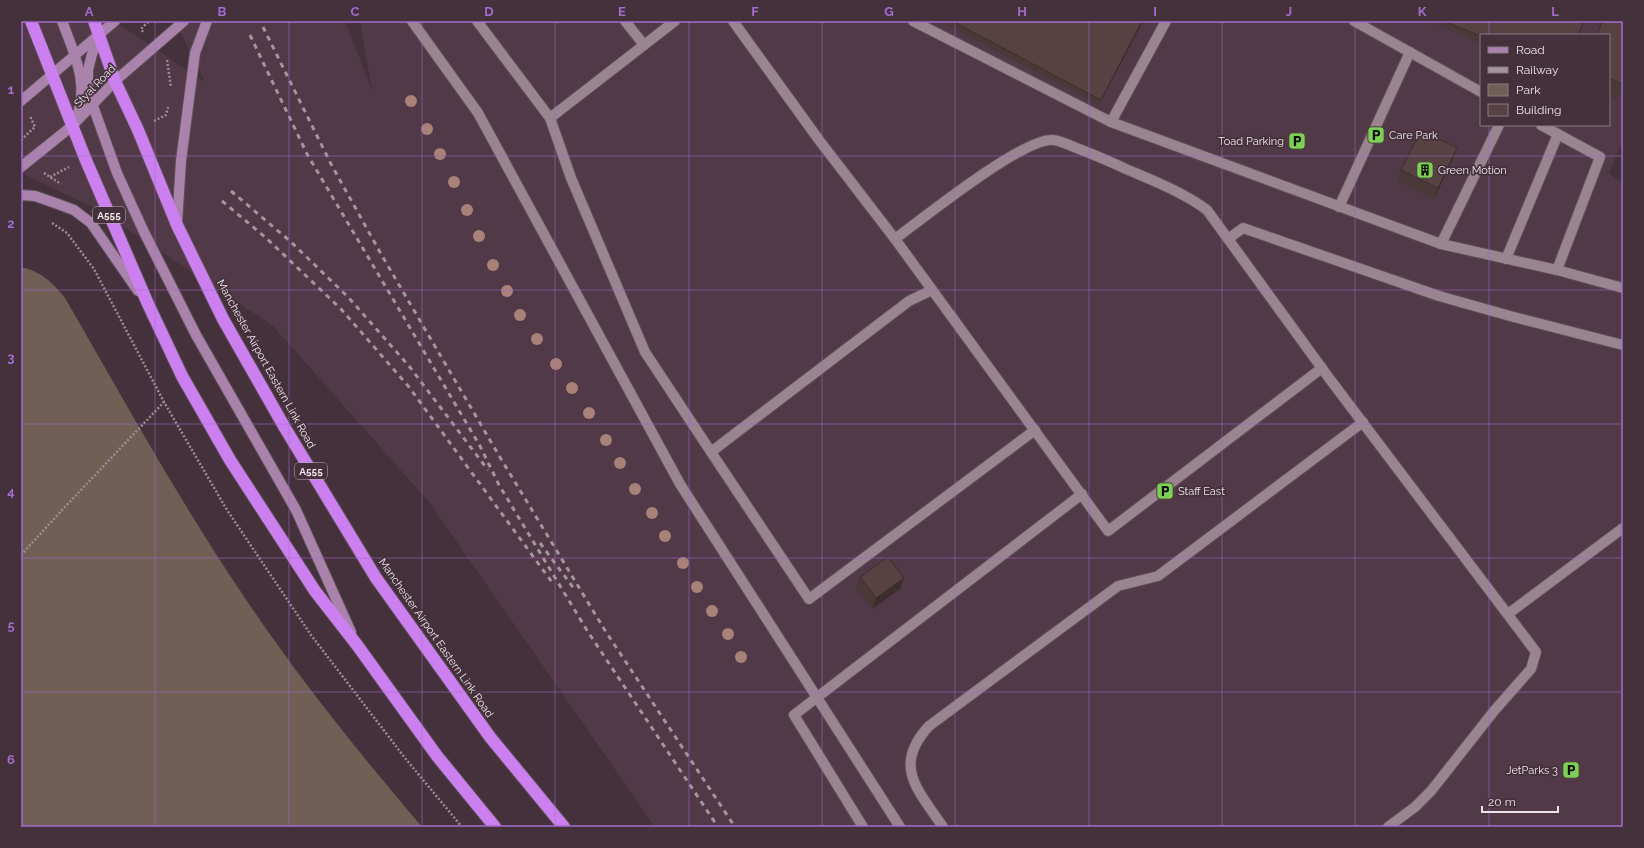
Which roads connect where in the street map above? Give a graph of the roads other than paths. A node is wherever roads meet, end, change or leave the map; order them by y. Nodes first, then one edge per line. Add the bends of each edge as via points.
1 (32, 21) edge
2 (62, 21) edge
3 (94, 21) edge
4 (116, 21) edge
5 (184, 21) edge
6 (207, 21) edge
7 (412, 21) edge
8 (477, 21) edge
9 (625, 21) edge
10 (675, 21) edge
11 (733, 21) edge
12 (913, 21) edge
13 (1166, 21) edge
14 (1354, 21) edge
15 (100, 36) junction
16 (644, 45) junction
17 (1410, 52) junction
18 (75, 57) junction
19 (52, 76) junction
20 (115, 80) junction
21 (1480, 91) edge
22 (21, 102) edge
23 (93, 106) junction
24 (550, 118) junction
25 (1111, 122) junction
26 (72, 126) junction
27 (1499, 126) edge
28 (1544, 126) edge
29 (1558, 134) junction
30 (21, 167) edge
31 (21, 195) edge
32 (1339, 207) junction
33 (177, 225) junction
34 (895, 239) junction
35 (1228, 239) junction
36 (1441, 244) junction
37 (1506, 259) junction
38 (1557, 270) junction
39 (1623, 288) edge
40 (932, 290) junction
41 (148, 304) junction
42 (1623, 345) edge
43 (1322, 368) junction
44 (1363, 422) junction
45 (1035, 430) junction
46 (711, 452) junction
47 (1082, 494) junction
48 (1623, 528) edge
49 (1508, 614) junction
50 (357, 645) junction
51 (817, 697) junction
52 (495, 827) edge
53 (564, 827) edge
54 (863, 827) edge
55 (900, 827) edge
56 (943, 827) edge
57 (1388, 827) edge

1 - 19 highway, A555
2 - 18 main road
3 - 15 highway, Manchester Airport Eastern Link Road / A555
4 - 15 main road
5 - 20 main road, Styal Road
6 - 33 main road via 195,53 181,161
7 - 51 lane via 478,113 680,484
8 - 24 lane
9 - 16 lane
10 - 16 lane
11 - 34 lane
12 - 25 lane
13 - 25 lane
14 - 17 lane
15 - 18 main road
15 - 20 highway, Manchester Airport Eastern Link Road / A555
15 - 23 main road, A555 via 88,70 88,86
16 - 24 lane
17 - 21 lane
17 - 32 lane
18 - 19 main road
18 - 26 main road via 81,76 79,111
19 - 22 main road
19 - 26 highway, A555
20 - 23 main road, Styal Road
20 - 33 highway, Manchester Airport Eastern Link Road / A555
23 - 26 main road, Styal Road
23 - 50 main road, A555 via 117,173 144,232 196,335 296,510
24 - 46 lane via 571,178 645,352
25 - 32 lane
26 - 30 main road, Styal Road
26 - 41 highway, A555
27 - 36 lane
28 - 29 lane
29 - 37 lane
29 - 38 lane via 1600,157
31 - 41 main road, A555 via 35,196 74,210 91,223
32 - 36 lane
33 - 53 highway, Manchester Airport Eastern Link Road / A555 via 224,319 285,428 376,578 490,738
34 - 35 lane via 1012,155 1052,140 1107,160 1194,200 1207,210
34 - 40 lane
35 - 42 lane via 1243,228 1439,296
35 - 43 lane
36 - 37 lane
37 - 38 lane
38 - 39 lane
40 - 45 lane
40 - 46 lane via 909,301
41 - 50 highway, A555 via 182,376 230,460 315,590
43 - 44 lane
43 - 47 lane via 1108,531
44 - 49 lane
44 - 56 lane via 1158,576 1118,586 930,726 921,735 912,752 910,768 916,786
45 - 46 lane via 809,599
45 - 47 lane
47 - 51 lane
48 - 49 lane
49 - 57 lane via 1536,652 1531,669 1431,791
50 - 52 highway, A555 via 437,756
51 - 54 lane via 794,715
51 - 55 lane

